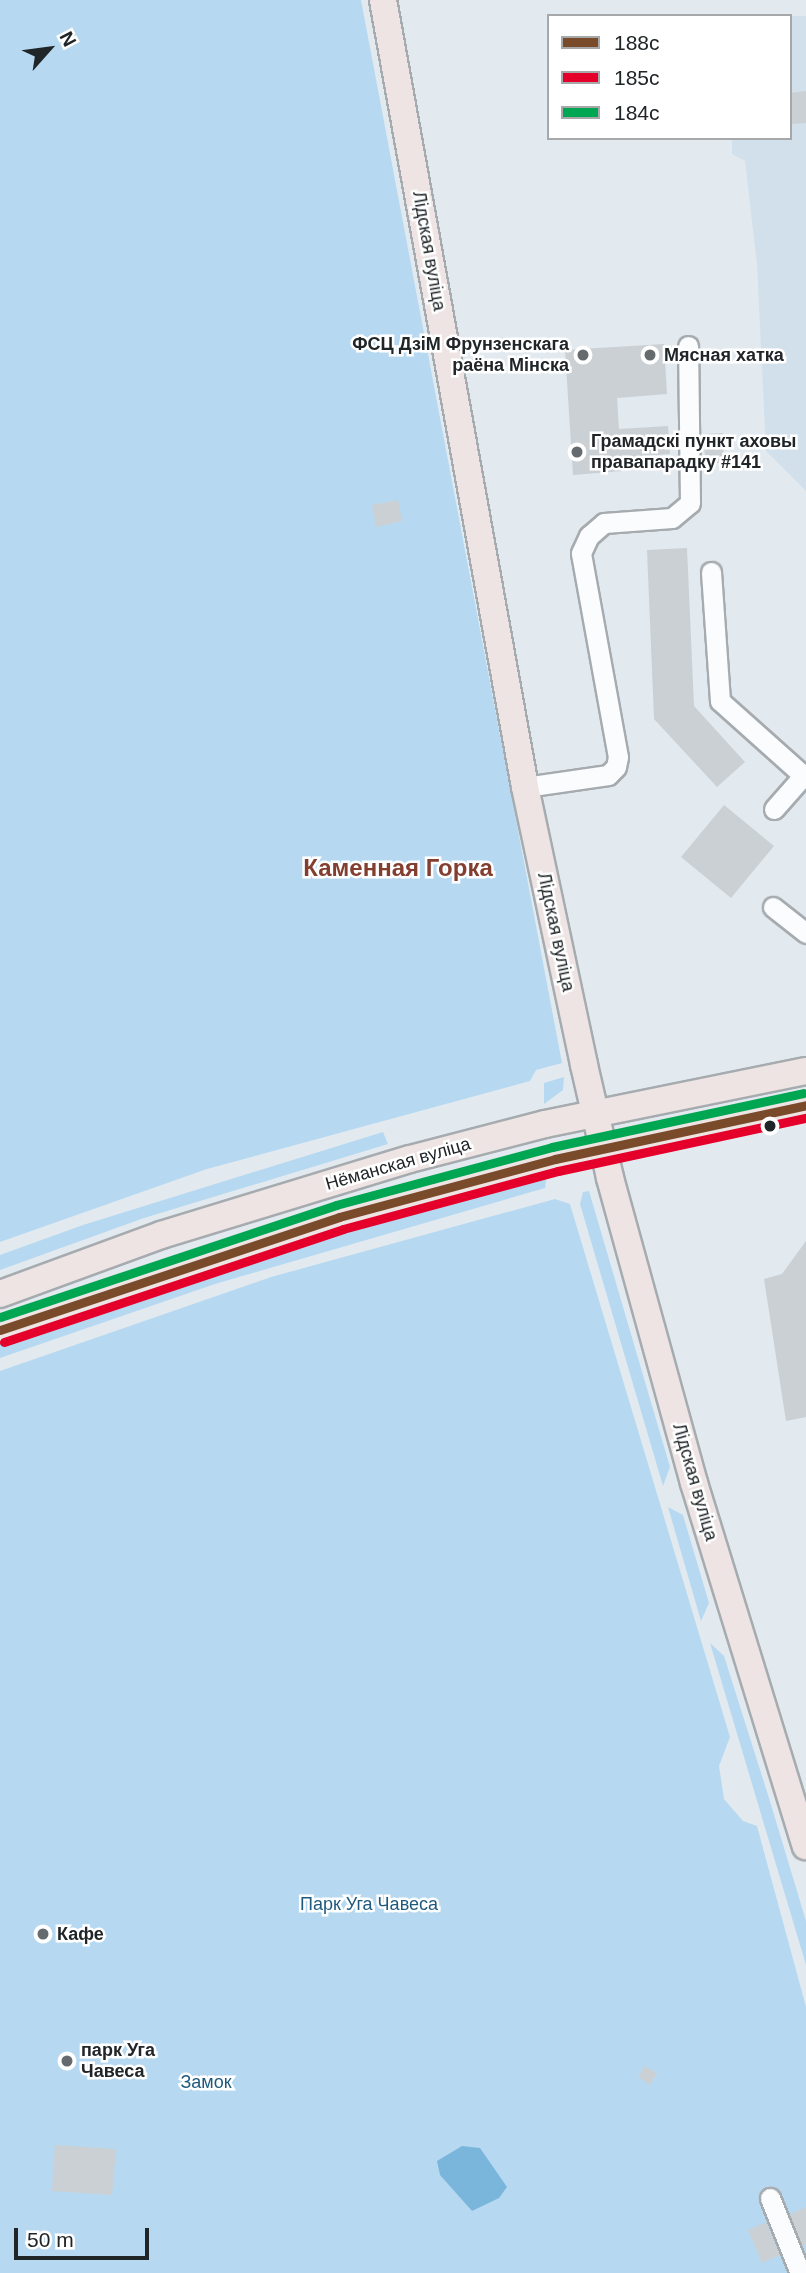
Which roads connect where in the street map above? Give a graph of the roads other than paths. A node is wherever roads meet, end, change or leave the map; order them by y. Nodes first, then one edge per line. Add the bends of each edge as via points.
1 (383, 0) edge
2 (688, 346) dead end
3 (712, 572) dead end
4 (804, 777) edge
5 (525, 787) junction
6 (774, 809) dead end
7 (773, 907) dead end
8 (806, 933) edge
9 (806, 1071) edge
10 (806, 1105) edge
11 (596, 1113) junction
12 (605, 1149) junction
13 (0, 1294) edge
14 (0, 1330) edge
15 (806, 1846) edge
16 (771, 2198) dead end
17 (800, 2273) edge

1 - 5 main road, Лідская вуліца
2 - 5 lane via 690,503 684,513 672,518 604,523 589,536 581,553 618,757 615,767 608,775
3 - 4 lane via 720,701
4 - 6 lane
5 - 11 main road, Лідская вуліца
7 - 8 lane
9 - 11 main road, Нёманская вуліца via 651,1106
10 - 12 main road, Нёманская вуліца
11 - 12 main road, Лідская вуліца
11 - 13 main road, Нёманская вуліца via 410,1159 161,1235
12 - 14 main road, Нёманская вуліца via 340,1217
12 - 15 main road, Лідская вуліца via 694,1483
16 - 17 lane

